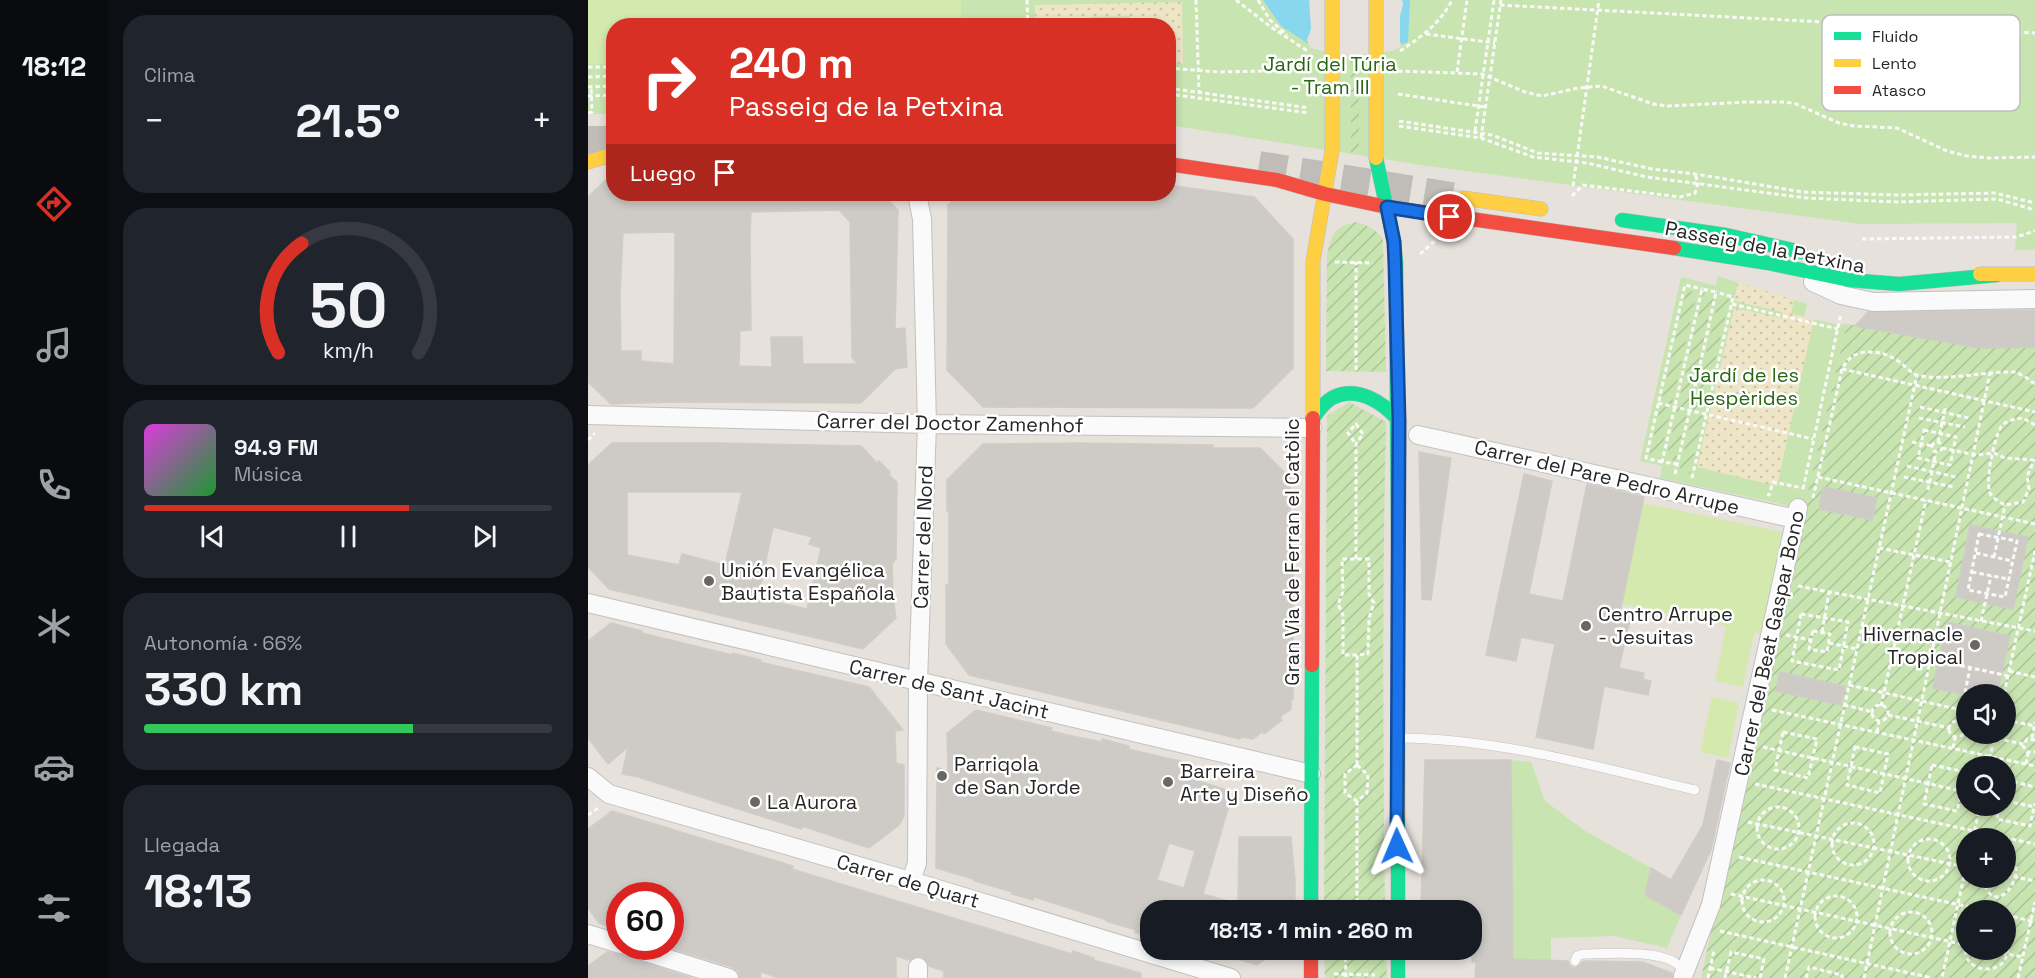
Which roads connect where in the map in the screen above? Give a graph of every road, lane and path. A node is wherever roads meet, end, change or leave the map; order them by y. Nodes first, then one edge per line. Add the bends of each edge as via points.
1 (1027, 0) edge
2 (1196, 0) edge
3 (1236, 0) edge
4 (1258, 0) edge
5 (1332, 0) edge
6 (1376, 0) edge
7 (1467, 0) edge
8 (1494, 0) edge
9 (1501, 0) edge
10 (1599, 0) edge
11 (1500, 5) junction
12 (1028, 18) edge
13 (1822, 22) edge
14 (2020, 32) edge
15 (2035, 33) edge
16 (1426, 34) dead end
17 (1462, 39) junction
18 (1488, 42) junction
19 (1495, 43) junction
20 (588, 67) edge
21 (606, 67) edge
22 (1176, 69) edge
23 (1313, 70) dead end
24 (1199, 71) junction
25 (1390, 71) dead end
26 (1457, 73) junction
27 (1482, 74) junction
28 (606, 76) edge
29 (1490, 76) junction
30 (588, 77) edge
31 (606, 86) edge
32 (590, 87) edge
33 (1176, 89) edge
34 (1199, 92) junction
35 (590, 95) edge
36 (606, 95) edge
37 (1176, 95) edge
38 (1199, 98) junction
39 (1314, 108) dead end
40 (588, 112) edge
41 (1317, 114) dead end
42 (1394, 120) dead end
43 (1399, 126) dead end
44 (1475, 131) junction
45 (1481, 133) junction
46 (1481, 138) junction
47 (606, 156) edge
48 (2035, 157) edge
49 (588, 162) edge
50 (1176, 165) edge
51 (1695, 174) junction
52 (1698, 183) junction
53 (1574, 186) dead end
54 (1325, 194) junction
55 (1572, 196) dead end
56 (1463, 198) tunnel mouth
57 (918, 201) edge
58 (2035, 203) edge
59 (1387, 207) junction
60 (2035, 210) edge
61 (1557, 211) dead end
62 (1604, 218) dead end
63 (2035, 231) edge
64 (1437, 239) dead end
65 (1862, 239) dead end
66 (1690, 251) junction
67 (1420, 254) dead end
68 (1812, 255) dead end
69 (1327, 262) dead end
70 (1356, 262) junction
71 (1376, 263) dead end
72 (1880, 269) dead end
73 (2035, 274) edge
74 (1997, 275) junction
75 (1702, 289) junction
76 (1716, 292) junction
77 (2035, 299) edge
78 (1732, 304) junction
79 (1842, 306) dead end
80 (1838, 329) junction
81 (1356, 373) dead end
82 (1990, 373) junction
83 (1917, 375) junction
84 (2035, 384) edge
85 (1914, 385) junction
86 (1984, 401) junction
87 (1658, 403) junction
88 (1946, 405) dead end
89 (1675, 407) junction
90 (1920, 407) dead end
91 (2024, 409) junction
92 (1690, 410) junction
93 (1945, 412) junction
94 (2035, 412) edge
95 (1707, 414) junction
96 (588, 416) edge
97 (1919, 418) dead end
98 (1968, 418) dead end
99 (2023, 418) junction
100 (1399, 421) junction
101 (1312, 423) junction
102 (1943, 423) junction
103 (927, 424) junction
104 (2035, 425) edge
105 (1965, 428) dead end
106 (1940, 433) junction
107 (1418, 435) dead end
108 (1814, 439) junction
109 (1912, 442) dead end
110 (1938, 442) junction
111 (1356, 444) junction
112 (1921, 444) junction
113 (1933, 446) junction
114 (1942, 448) junction
115 (1953, 450) junction
116 (1936, 452) junction
117 (1994, 453) junction
118 (1973, 454) junction
119 (2035, 460) edge
120 (1662, 462) junction
121 (1934, 462) junction
122 (1678, 464) junction
123 (1907, 466) dead end
124 (1932, 471) junction
125 (1818, 477) dead end
126 (1904, 477) dead end
127 (1956, 477) dead end
128 (1929, 482) junction
129 (1803, 488) junction
130 (1954, 488) dead end
131 (1928, 490) dead end
132 (1758, 492) dead end
133 (1891, 493) junction
134 (1926, 500) junction
135 (2006, 505) junction
136 (1962, 508) junction
137 (1797, 514) junction
138 (2003, 517) junction
139 (2035, 524) edge
140 (1998, 538) junction
141 (1878, 548) junction
142 (2035, 550) edge
143 (1976, 553) junction
144 (1914, 555) junction
145 (1994, 557) junction
146 (1356, 559) junction
147 (2013, 561) junction
148 (1951, 562) junction
149 (1972, 572) junction
150 (2033, 572) edge
151 (1991, 576) junction
152 (2009, 579) junction
153 (1794, 585) dead end
154 (1830, 592) junction
155 (1987, 593) junction
156 (1867, 599) junction
157 (588, 603) edge
158 (1903, 606) junction
159 (1940, 614) junction
160 (1824, 618) junction
161 (1981, 621) junction
162 (2018, 628) junction
163 (2035, 632) edge
164 (1821, 633) junction
165 (1783, 634) dead end
166 (1797, 637) junction
167 (1811, 640) junction
168 (1829, 643) junction
169 (1843, 646) junction
170 (1857, 649) junction
171 (1357, 655) junction
172 (1931, 659) junction
173 (1970, 668) junction
174 (2008, 673) junction
175 (2035, 679) edge
176 (918, 682) junction
177 (1967, 684) edge
178 (2006, 684) edge
179 (1848, 685) junction
180 (1884, 693) junction
181 (1922, 701) junction
182 (1845, 705) junction
183 (1881, 706) junction
184 (1767, 709) dead end
185 (1956, 709) edge
186 (1873, 712) junction
187 (1888, 715) junction
188 (1879, 721) junction
189 (1917, 721) junction
190 (2016, 722) edge
191 (1956, 723) edge
192 (1840, 724) junction
193 (2035, 725) edge
194 (1950, 728) junction
195 (1877, 732) junction
196 (1955, 737) joint
197 (1396, 738) junction
198 (2033, 739) edge
199 (1914, 740) junction
200 (2016, 742) edge
201 (1993, 744) edge
202 (2023, 744) junction
203 (1759, 746) dead end
204 (1953, 748) junction
205 (1779, 751) junction
206 (2035, 752) edge
207 (2028, 753) junction
208 (1990, 756) joint
209 (1813, 758) junction
210 (1832, 762) junction
211 (2016, 762) edge
212 (2026, 764) junction
213 (1357, 765) junction
214 (1851, 766) junction
215 (2035, 766) edge
216 (1956, 770) edge
217 (1311, 774) junction
218 (1884, 774) junction
219 (588, 777) edge
220 (1905, 779) junction
221 (2016, 782) edge
222 (1750, 783) dead end
223 (1928, 784) junction
224 (2035, 787) edge
225 (1695, 790) dead end
226 (1956, 790) edge
227 (1824, 800) junction
228 (1357, 801) junction
229 (2016, 803) edge
230 (2035, 806) edge
231 (1956, 811) edge
232 (1898, 815) junction
233 (1997, 816) edge
234 (1742, 820) dead end
235 (1758, 824) junction
236 (1960, 828) edge
237 (1798, 832) junction
238 (1816, 836) junction
239 (1833, 839) junction
240 (2016, 840) edge
241 (2035, 844) edge
242 (1874, 848) junction
243 (1890, 851) junction
244 (1909, 855) junction
245 (1735, 856) dead end
246 (1950, 863) junction
247 (1808, 872) junction
248 (2024, 872) dead end
249 (2016, 877) edge
250 (2024, 879) junction
251 (911, 881) junction
252 (2035, 881) edge
253 (2022, 885) dead end
254 (1883, 888) junction
255 (1986, 888) edge
256 (1726, 893) dead end
257 (2012, 894) dead end
258 (1742, 897) junction
259 (1311, 900) edge
260 (1357, 900) edge
261 (1398, 900) edge
262 (1959, 900) edge
263 (2035, 902) edge
264 (1956, 905) edge
265 (1784, 906) junction
266 (1800, 909) junction
267 (1816, 913) junction
268 (1956, 914) edge
269 (2016, 917) edge
270 (2033, 921) edge
271 (1857, 922) junction
272 (1875, 925) junction
273 (1890, 929) junction
274 (1718, 930) dead end
275 (588, 934) edge
276 (1932, 938) junction
277 (606, 940) edge
278 (1950, 942) junction
279 (1956, 943) edge
280 (1792, 947) junction
281 (2016, 956) edge
282 (2023, 957) junction
283 (672, 960) edge
284 (1314, 960) edge
285 (1345, 960) edge
286 (1398, 960) edge
287 (1968, 960) edge
288 (2005, 960) edge
289 (1575, 961) dead end
290 (1867, 964) junction
291 (1710, 968) dead end
292 (1726, 972) junction
293 (1376, 975) dead end
294 (1318, 976) edge
295 (1346, 976) edge
296 (1683, 977) edge
297 (729, 978) edge
298 (1231, 978) edge
299 (1398, 978) edge
300 (1725, 978) edge
301 (1758, 978) edge
302 (1785, 978) edge
303 (1806, 978) edge
304 (1842, 978) edge
305 (1864, 978) edge
306 (1932, 978) edge
307 (1942, 978) edge
308 (2018, 978) edge

1 - 12 path
2 - 24 path
3 - 4 path via 1296,44 1270,21
5 - 54 main road, Gran Via de Ferran el Catòlic, bridge via 1332,151
6 - 59 main road, bridge via 1376,158
7 - 17 path
8 - 18 path
9 - 11 path
10 - 53 path, bridge
11 - 13 path
11 - 19 path
14 - 15 path
16 - 17 path
17 - 18 path
17 - 26 path
18 - 19 path
18 - 27 path
19 - 29 path
20 - 21 path
22 - 24 path
23 - 24 path
24 - 34 path
25 - 26 path
26 - 27 path
27 - 29 path
27 - 44 path
28 - 30 path
29 - 45 path
29 - 48 path via 1542,96 1595,86 1668,106 1786,102 1839,123 1898,128 1967,156
31 - 32 path
32 - 35 path
33 - 34 path
34 - 38 path
34 - 39 path
35 - 36 path
35 - 40 path via 592,112
37 - 38 path
38 - 41 path
42 - 44 path
43 - 46 path
44 - 45 path
45 - 46 path
45 - 51 path via 1538,153 1597,157
46 - 52 path via 1533,157
47 - 49 main road
50 - 54 main road, Passeig de la Petxina via 1277,180
51 - 52 path
51 - 58 path via 1803,192 1995,193
52 - 55 path via 1695,193 1680,197 1582,185
52 - 60 path via 1806,198 1898,202 1997,199
54 - 59 main road, Passeig de la Petxina
54 - 101 main road, Gran Via de Ferran el Catòlic via 1313,261
56 - 61 main road
57 - 103 street, Carrer del Nord
59 - 66 main road, Passeig de la Petxina
59 - 100 main road via 1394,242
62 - 68 main road, Passeig de la Petxina via 1726,235
63 - 65 path via 2016,237
64 - 67 path
66 - 74 main road, Passeig de la Petxina via 1877,283
66 - 77 street, Passeig de la Petxina via 1797,277 1867,301
69 - 70 path
70 - 71 path
70 - 81 path
72 - 74 main road, Passeig de la Petxina
73 - 74 main road, Passeig de la Petxina
75 - 76 path
75 - 87 path via 1685,285
75 - 89 path
76 - 78 path via 1733,297
76 - 92 path
78 - 80 path
78 - 95 path
79 - 80 path, Carrer del Beat Gaspar Bono
80 - 108 path, Carrer del Beat Gaspar Bono
82 - 83 path
82 - 84 path via 2015,372
82 - 86 path
83 - 85 path
83 - 85 path via 1892,357 1871,352 1854,355 1842,369
85 - 86 path
85 - 133 path
86 - 91 path
86 - 118 path
87 - 89 path
87 - 120 path via 1646,458
88 - 93 path
89 - 92 path
89 - 120 path
90 - 93 path
91 - 94 path
91 - 99 path
92 - 95 path
92 - 122 path
93 - 98 path
93 - 102 path
95 - 108 path
95 - 122 path via 1692,478 1676,474
96 - 103 street, Carrer del Doctor Zamenhof
97 - 102 path
99 - 104 path
99 - 117 path via 2001,427
100 - 101 main road via 1378,400 1356,394 1335,396 1323,405
100 - 197 main road
101 - 103 street, Carrer del Doctor Zamenhof
101 - 217 main road, Gran Via de Ferran el Catòlic
102 - 105 path
102 - 106 path
103 - 176 street, Carrer del Nord
106 - 110 path
106 - 112 path via 1924,430
106 - 115 path via 1956,437
107 - 137 street, Carrer del Pare Pedro Arrupe
108 - 129 path, Carrer del Beat Gaspar Bono
109 - 112 path
110 - 113 path
110 - 114 path
111 - 111 path via 1363,434 1356,424 1348,433
111 - 146 path
112 - 113 path
112 - 121 path via 1918,458
113 - 116 path
114 - 115 path
114 - 116 path
115 - 118 path
115 - 121 path via 1950,465
116 - 121 path
117 - 118 path
117 - 119 path via 2005,458
117 - 135 path via 1989,491
118 - 136 path
119 - 135 path via 2027,476 2028,495 2023,502
120 - 122 path
121 - 124 path
123 - 124 path
124 - 127 path
124 - 128 path
125 - 133 path
126 - 128 path
128 - 130 path
128 - 131 path
129 - 132 path via 1773,482 1769,495
129 - 137 path, Carrer del Beat Gaspar Bono
133 - 134 path
133 - 141 path
134 - 136 path
134 - 144 path
135 - 138 path
136 - 138 path
136 - 148 path
137 - 296 street, Carrer del Beat Gaspar Bono via 1711,905
138 - 139 path
138 - 140 path
140 - 143 path via 1979,534
140 - 145 path
140 - 147 path via 2017,541
141 - 144 path
141 - 156 path
142 - 150 path
143 - 145 path
143 - 149 path
144 - 148 path
144 - 158 path
145 - 147 path
146 - 171 path via 1369,560 1369,594 1374,603 1369,618 1368,654
146 - 171 path via 1342,559 1343,592 1338,604 1343,615 1343,655
147 - 152 path
148 - 159 path
149 - 151 path
149 - 155 path via 1968,590
150 - 162 path
151 - 152 path
151 - 155 path
152 - 155 path via 2006,597
153 - 154 path
154 - 156 path
154 - 160 path
155 - 161 path
156 - 158 path
156 - 170 path
157 - 176 street, Carrer de Sant Jacint
158 - 159 path
158 - 180 path
159 - 161 path
159 - 172 path
160 - 164 path
160 - 166 path via 1802,614
160 - 169 path via 1848,622
161 - 162 path
162 - 163 path
162 - 174 path
164 - 167 path via 1813,631
164 - 168 path via 1830,634
165 - 166 path
166 - 167 path
166 - 169 path via 1792,661 1839,670
167 - 168 path via 1809,649 1827,652
168 - 169 path
169 - 170 path
170 - 179 path
171 - 213 path
172 - 173 path
172 - 181 path
173 - 174 path
173 - 177 path
174 - 175 path
174 - 178 path
176 - 217 street, Carrer de Sant Jacint
176 - 251 street, Carrer del Nord via 917,863
179 - 180 path
179 - 182 path
180 - 181 path
180 - 183 path
181 - 185 path
181 - 189 path
182 - 186 path
182 - 192 path
183 - 186 path
183 - 187 path
184 - 192 path
186 - 188 path
187 - 188 path
187 - 189 path
188 - 195 path
189 - 194 path
189 - 199 path
190 - 193 path
191 - 194 path
192 - 195 path
192 - 210 path
193 - 198 path
194 - 196 path
195 - 199 path
196 - 204 path
197 - 225 lane via 1455,740 1520,750
197 - 261 main road
198 - 202 path via 2026,739
199 - 204 path
199 - 220 path
200 - 202 path
201 - 208 path
202 - 207 path
203 - 205 path
204 - 208 path
205 - 209 path
205 - 209 path via 1783,732 1794,734 1817,739
205 - 209 path via 1775,770 1809,778
206 - 207 path
207 - 212 path
209 - 210 path
210 - 214 path
210 - 227 path
211 - 212 path
212 - 215 path
213 - 228 path via 1368,775 1367,793
213 - 228 path via 1345,774 1345,793
214 - 218 path
214 - 218 path via 1855,747 1888,754
214 - 218 path via 1846,785 1880,793
216 - 223 path via 1932,765
217 - 259 main road, Gran Via de Ferran el Catòlic
218 - 220 path
219 - 251 street, Carrer de Quart via 609,794
220 - 223 path
220 - 232 path
221 - 224 path
222 - 227 path
223 - 226 path
223 - 231 path via 1924,804
227 - 232 path
227 - 238 path
228 - 260 path
229 - 230 path
230 - 233 path via 2030,826 1996,819
232 - 236 path
232 - 243 path
234 - 235 path
235 - 237 path
235 - 237 path via 1761,841 1773,848 1792,844
235 - 237 path via 1767,810 1780,807 1793,812
237 - 238 path
238 - 239 path
238 - 247 path
239 - 242 path
239 - 242 path via 1836,856 1848,864 1862,863
239 - 242 path via 1842,825 1856,822 1868,828
240 - 241 path
242 - 243 path
243 - 244 path
243 - 254 path
244 - 246 path
244 - 246 path via 1912,846 1931,839 1948,850
244 - 246 path via 1912,873 1923,880 1943,876
245 - 247 path
246 - 262 path via 1966,867
247 - 254 path
247 - 266 path
248 - 250 path
249 - 250 path
250 - 252 path
250 - 253 path
251 - 298 street, Carrer de Quart
254 - 264 path
254 - 272 path
255 - 257 path via 2005,896
256 - 258 path
258 - 265 path
258 - 265 path via 1743,910 1758,922 1777,917
258 - 265 path via 1754,882 1767,880 1783,893
263 - 270 path
265 - 266 path
266 - 267 path
266 - 280 path
267 - 271 path
267 - 271 path via 1817,926 1832,938 1850,934
267 - 271 path via 1828,898 1841,896 1853,903
268 - 278 path
269 - 270 path
270 - 282 path
271 - 272 path
272 - 273 path
272 - 290 path
273 - 276 path
273 - 276 path via 1892,942 1907,954 1925,949
273 - 276 path via 1897,917 1916,912 1931,924
274 - 280 path
275 - 277 street
276 - 278 path
278 - 279 path
278 - 307 path
280 - 290 path
280 - 302 path
281 - 282 path
282 - 308 path
283 - 297 street
284 - 294 main road
285 - 295 path
286 - 299 main road
287 - 288 path via 1981,971 1995,970
289 - 296 lane, Carrer del Beat Gaspar Bono via 1582,954 1668,958 1676,962
290 - 305 path
290 - 306 path
291 - 292 path
292 - 300 path
292 - 301 path
292 - 301 path via 1731,952 1764,959
293 - 295 path
294 - 295 path
303 - 304 path via 1809,968

